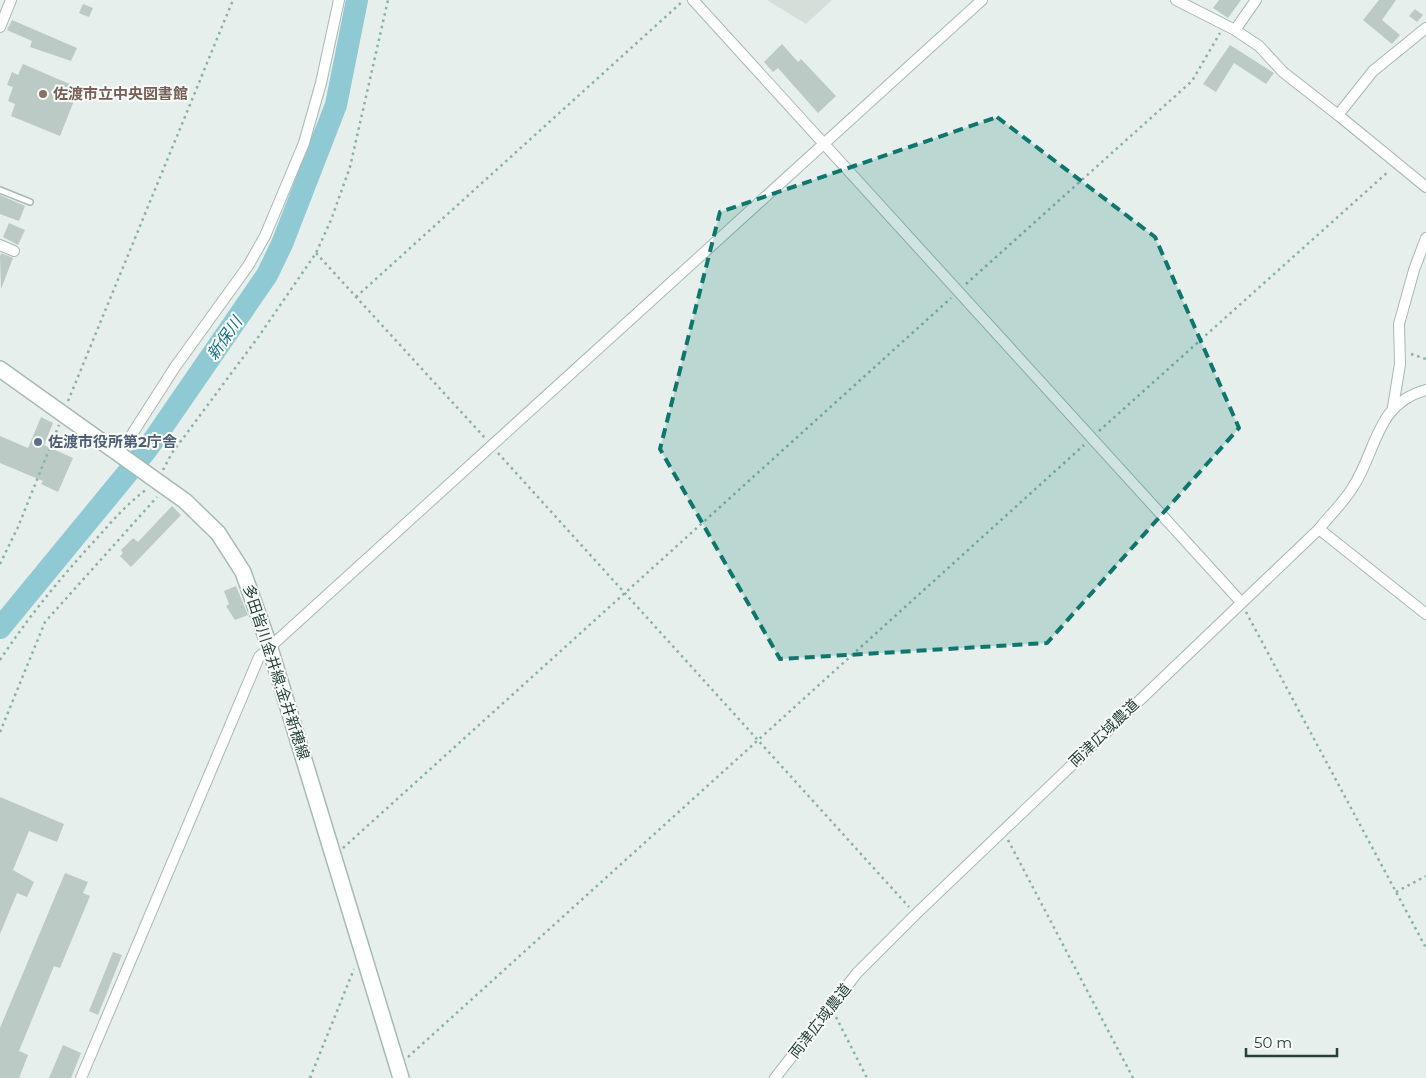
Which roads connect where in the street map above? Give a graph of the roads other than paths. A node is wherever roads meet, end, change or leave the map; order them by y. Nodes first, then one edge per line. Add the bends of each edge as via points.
1 (11, 0) edge
2 (339, 0) edge
3 (694, 0) edge
4 (982, 0) edge
5 (1176, 0) edge
6 (1256, 0) edge
7 (0, 27) edge
8 (1426, 28) edge
9 (1235, 30) junction
10 (1338, 115) junction
11 (824, 144) junction
12 (1426, 187) edge
13 (0, 190) edge
14 (30, 202) dead end
15 (1426, 238) edge
16 (0, 245) edge
17 (14, 251) dead end
18 (0, 370) edge
19 (1426, 390) edge
20 (1393, 407) junction
21 (116, 452) junction
22 (1319, 528) junction
23 (1241, 602) junction
24 (1426, 614) edge
25 (270, 645) junction
26 (399, 1072) edge
27 (81, 1078) edge
28 (775, 1078) edge

1 - 7 street
2 - 21 street via 304,143 265,236 248,266 175,367 127,442
3 - 11 street
4 - 11 street
5 - 9 street
6 - 9 street
8 - 10 street via 1373,71
9 - 10 street via 1259,46 1283,72
10 - 12 street
11 - 23 street
11 - 25 street
13 - 14 lane
15 - 20 street via 1399,324
16 - 17 street
18 - 21 main road, 多田皆川金井線;金井新穂線
19 - 20 street, 両津広域農道 via 1413,393
20 - 22 street, 両津広域農道 via 1354,487
21 - 25 main road, 多田皆川金井線;金井新穂線 via 203,517 232,553 244,572
22 - 23 street, 両津広域農道
22 - 24 street
23 - 28 street, 両津広域農道 via 858,973
25 - 26 main road, 多田皆川金井線;金井新穂線
25 - 27 street via 258,657

